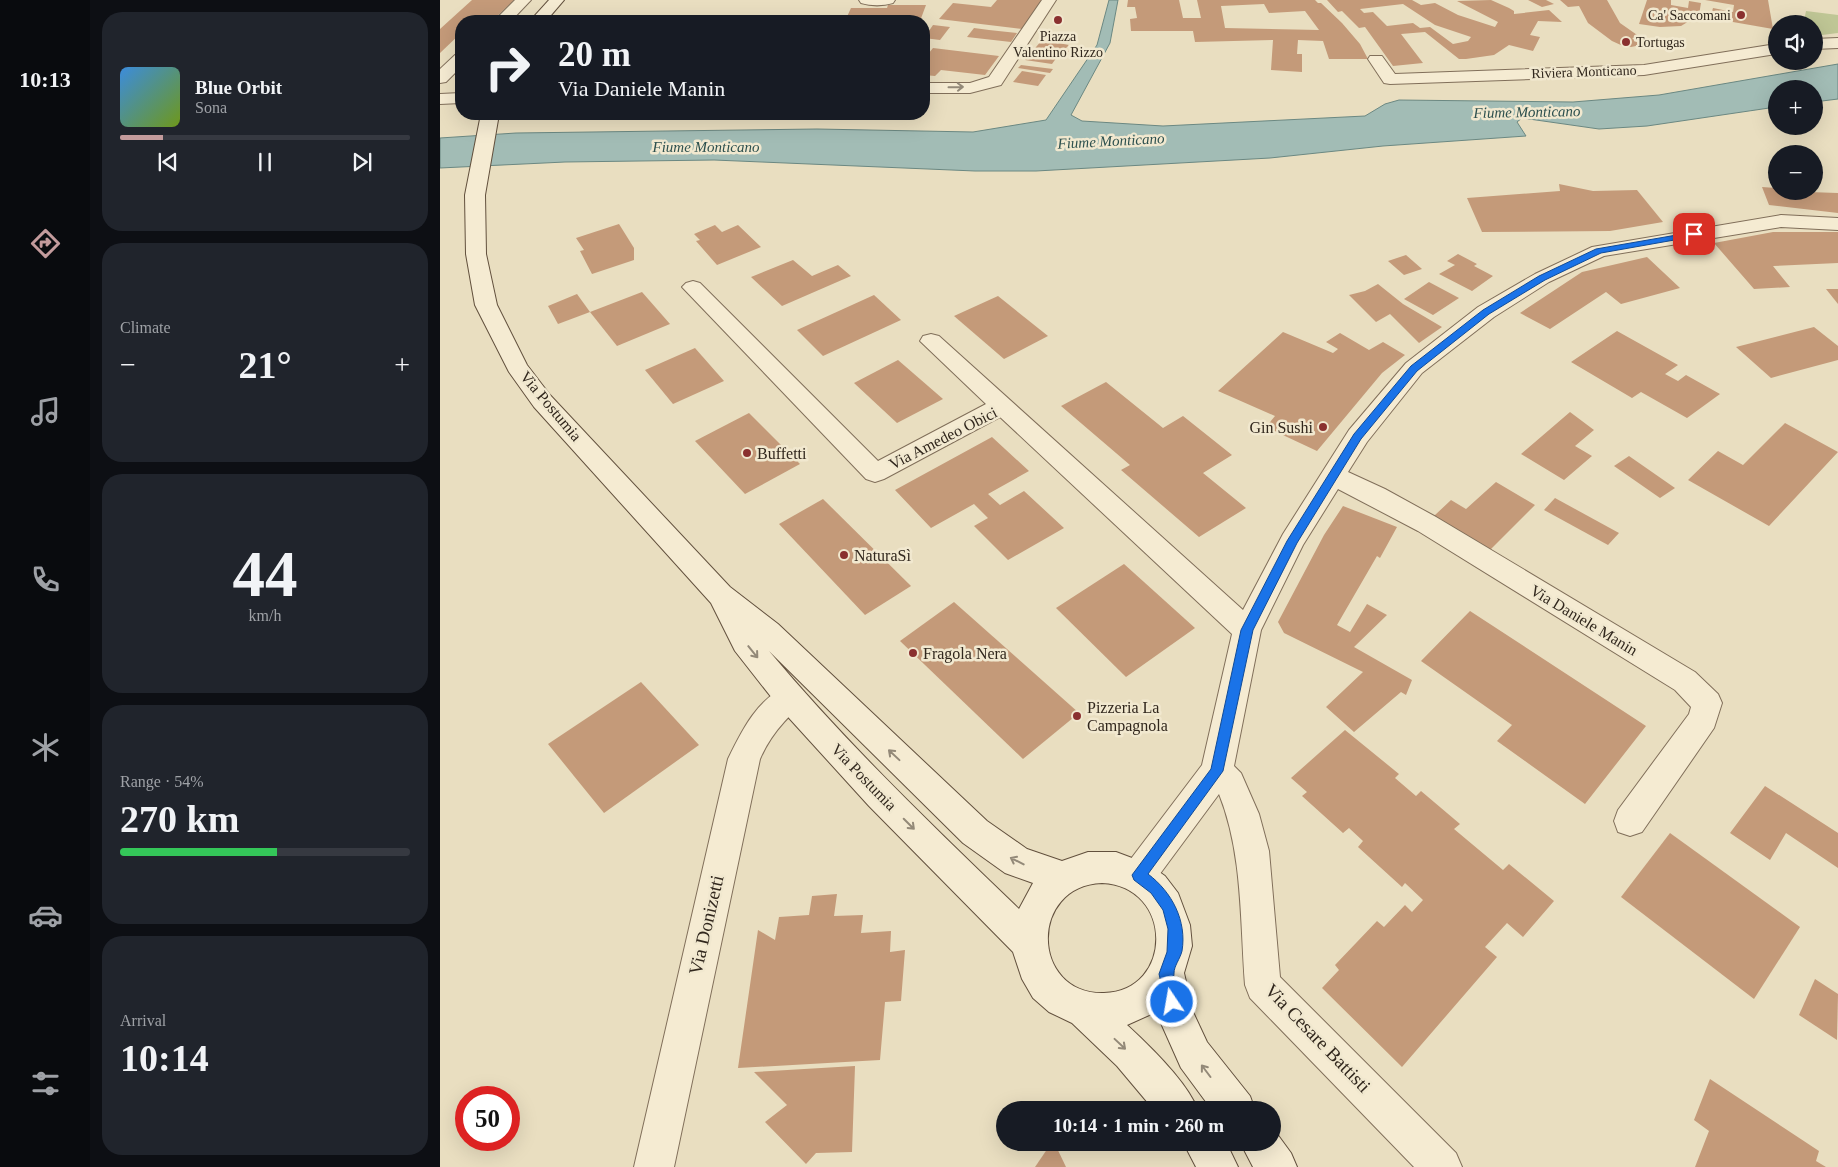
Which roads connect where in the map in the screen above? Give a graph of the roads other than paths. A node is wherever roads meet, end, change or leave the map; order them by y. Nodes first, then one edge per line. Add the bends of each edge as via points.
1 (524, 0) edge
2 (557, 0) edge
3 (866, 0) edge
4 (888, 0) edge
5 (1049, 0) edge
6 (508, 15) edge
7 (543, 15) edge
8 (1838, 43) edge
9 (1823, 44) edge
10 (1768, 51) edge
11 (1376, 60) dead end
12 (455, 64) edge
13 (440, 78) edge
14 (930, 88) edge
15 (455, 98) edge
16 (440, 99) edge
17 (488, 120) edge
18 (1838, 224) edge
19 (693, 287) dead end
20 (930, 341) dead end
21 (1002, 406) junction
22 (1333, 476) junction
23 (720, 595) junction
24 (1247, 630) junction
25 (790, 698) junction
26 (1217, 771) junction
27 (1630, 820) dead end
28 (1139, 875) junction
29 (1062, 877) junction
30 (1029, 943) junction
31 (1166, 974) junction
32 (1085, 1010) junction
33 (1171, 1101) edge
34 (1229, 1101) edge
35 (1208, 1151) edge
36 (1266, 1151) edge
37 (654, 1167) edge
38 (1218, 1167) edge
39 (1277, 1167) edge
40 (1442, 1167) edge

1 - 6 street
2 - 7 street
3 - 4 street
14 -> 5 street via 988,85 995,81
8 - 9 street
10 - 11 street, Riviera Monticano via 1644,70 1390,79
12 - 13 street
15 - 16 street
17 - 23 street, Via Postumia via 477,185 476,254 486,305 517,367 542,401
18 - 22 street via 1781,220 1599,251 1568,264 1486,312 1414,368 1358,436
19 - 21 street, Via Amedeo Obici via 875,473
20 - 21 street
21 - 24 street, Via Amedeo Obici
22 - 24 street via 1292,541
22 - 27 street, Via Daniele Manin via 1427,524 1685,681 1707,703 1703,719
23 -> 25 street, Via Postumia via 745,643
29 -> 23 street, Via Postumia via 1017,862 981,838 768,632
24 - 26 street
25 -> 30 street, Via Postumia via 880,796
25 - 37 street, Via Donizetti via 777,707 752,740 744,759
26 - 28 street
26 - 40 street, Via Cesare Battisti via 1230,783 1243,814 1252,851 1263,985
28 - 29 street via 1118,868 1096,867
28 - 31 street via 1156,888 1169,907 1175,929 1174,952
29 - 30 street via 1036,910
30 - 32 street via 1039,978 1050,993 1066,1004
31 - 32 street via 1146,998 1116,1011
34 -> 31 street via 1194,1055 1175,1016
32 -> 33 street via 1130,1053
35 - 38 street
36 - 39 street

